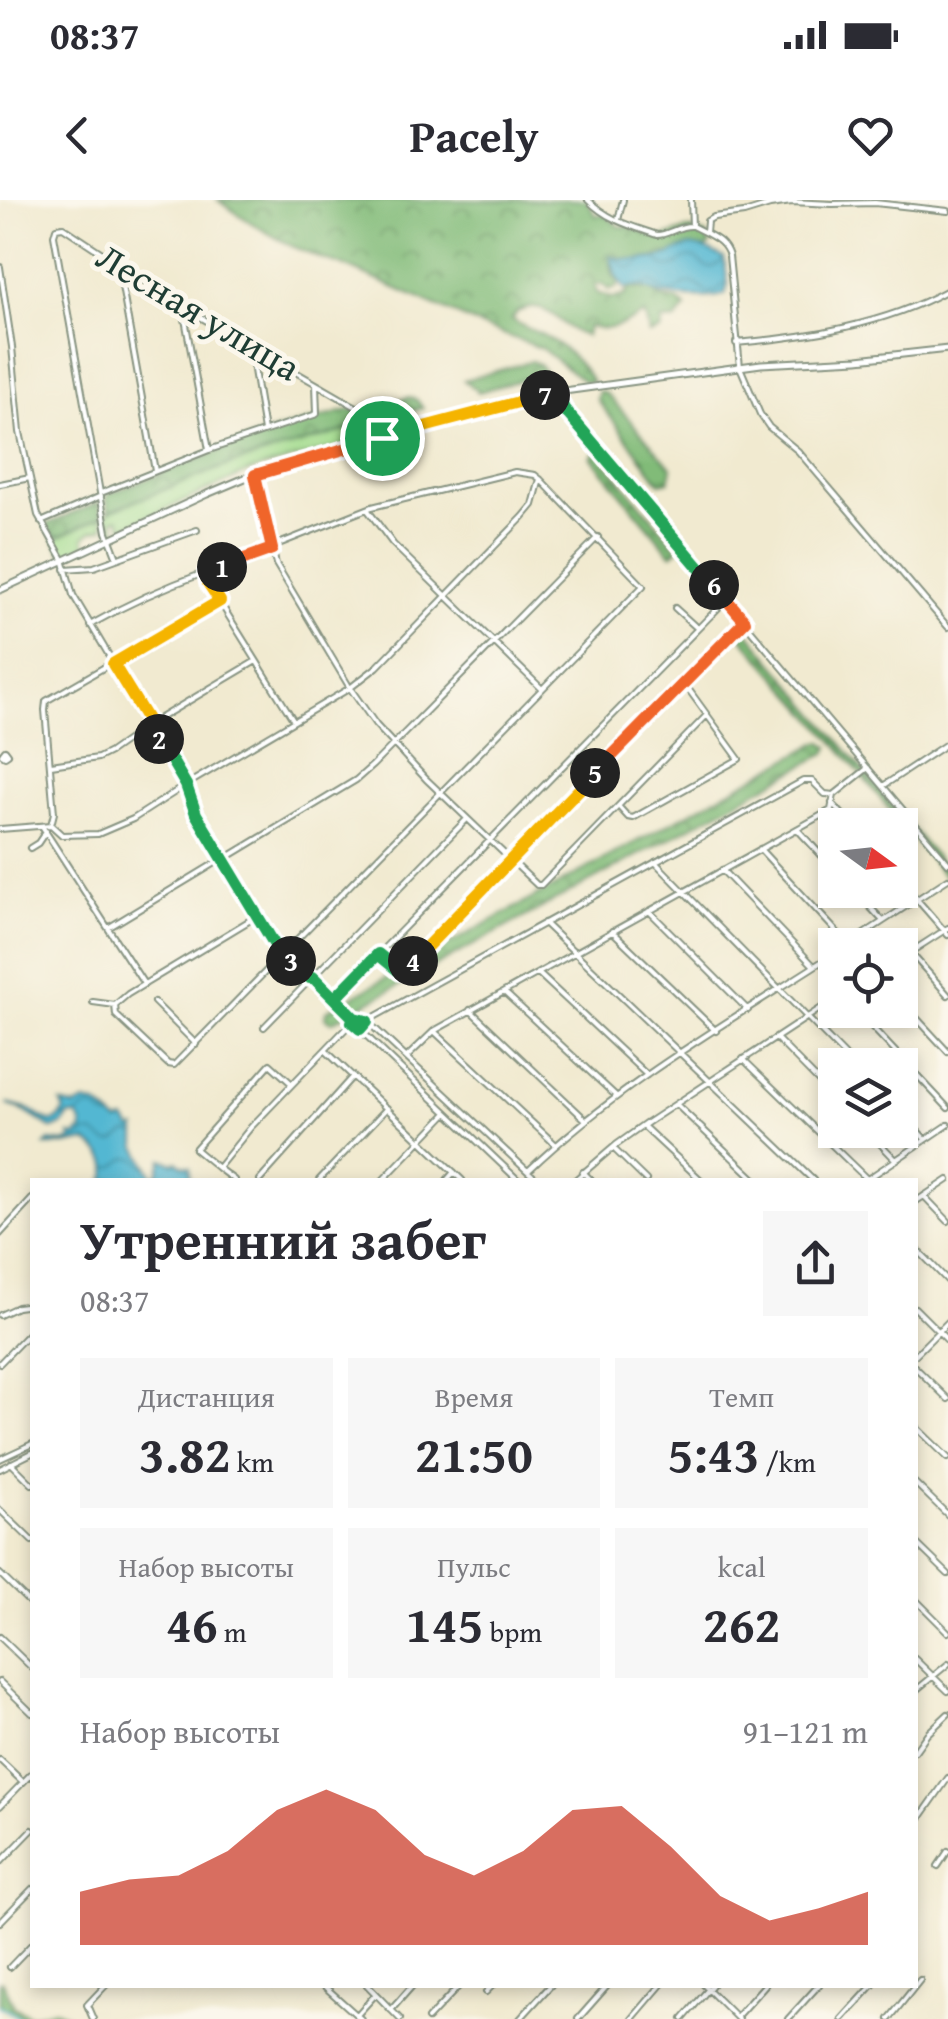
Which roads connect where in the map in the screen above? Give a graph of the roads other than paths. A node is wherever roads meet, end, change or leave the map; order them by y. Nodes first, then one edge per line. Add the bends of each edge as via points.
1 (588, 200) edge
2 (622, 200) edge
3 (691, 200) edge
4 (771, 202) edge
5 (948, 210) edge
6 (618, 222) junction
7 (692, 226) junction
8 (706, 233) junction
9 (118, 264) junction
10 (0, 267) edge
11 (948, 290) edge
12 (183, 308) junction
13 (736, 343) junction
14 (250, 346) junction
15 (948, 349) edge
16 (740, 367) junction
17 (316, 383) junction
18 (557, 392) junction
19 (264, 430) junction
20 (382, 438) junction
21 (210, 450) junction
22 (155, 471) junction
23 (255, 475) junction
24 (30, 478) junction
25 (540, 478) junction
26 (0, 484) edge
27 (101, 494) junction
28 (367, 508) junction
29 (42, 522) junction
30 (197, 530) dead end
31 (598, 537) junction
32 (110, 538) junction
33 (271, 548) junction
34 (118, 558) junction
35 (62, 560) junction
36 (65, 569) junction
37 (206, 576) junction
38 (0, 590) edge
39 (446, 595) junction
40 (727, 599) junction
41 (220, 601) junction
42 (675, 608) dead end
43 (745, 621) junction
44 (90, 625) junction
45 (948, 627) edge
46 (699, 630) junction
47 (494, 642) junction
48 (256, 661) junction
49 (113, 664) junction
50 (684, 683) junction
51 (350, 688) junction
52 (542, 689) junction
53 (708, 716) junction
54 (294, 722) junction
55 (150, 724) junction
56 (948, 743) edge
57 (394, 744) junction
58 (52, 765) junction
59 (868, 768) junction
60 (186, 785) junction
61 (884, 786) junction
62 (442, 793) junction
63 (834, 796) junction
64 (832, 803) junction
65 (618, 806) junction
66 (837, 808) edge
67 (468, 818) junction
68 (51, 825) junction
69 (44, 828) junction
70 (0, 829) edge
71 (797, 829) junction
72 (491, 840) junction
73 (30, 848) dead end
74 (760, 849) junction
75 (818, 852) edge
76 (223, 859) junction
77 (511, 859) junction
78 (655, 862) junction
79 (948, 863) edge
80 (722, 870) junction
81 (948, 879) edge
82 (684, 891) junction
83 (918, 898) edge
84 (918, 900) edge
85 (871, 908) edge
86 (903, 908) edge
87 (649, 911) junction
88 (257, 916) junction
89 (883, 921) junction
90 (544, 922) junction
91 (108, 928) junction
92 (833, 928) edge
93 (872, 928) edge
94 (612, 931) junction
95 (947, 931) edge
96 (918, 947) edge
97 (575, 952) junction
98 (282, 954) junction
99 (378, 954) junction
100 (918, 961) edge
101 (818, 963) edge
102 (814, 966) junction
103 (538, 972) junction
104 (311, 978) junction
105 (144, 984) junction
106 (780, 988) junction
107 (504, 992) junction
108 (948, 995) edge
109 (335, 998) junction
110 (93, 1002) dead end
111 (154, 1002) dead end
112 (114, 1005) junction
113 (470, 1010) junction
114 (748, 1010) junction
115 (818, 1010) edge
116 (808, 1016) junction
117 (353, 1020) junction
118 (918, 1020) edge
119 (367, 1021) junction
120 (264, 1027) dead end
121 (873, 1028) edge
122 (360, 1029) junction
123 (434, 1030) junction
124 (716, 1031) junction
125 (776, 1038) junction
126 (196, 1044) junction
127 (838, 1048) edge
128 (325, 1050) junction
129 (948, 1052) edge
130 (681, 1053) junction
131 (407, 1058) junction
132 (744, 1059) junction
133 (647, 1075) junction
134 (353, 1076) junction
135 (710, 1081) junction
136 (818, 1081) edge
137 (292, 1084) junction
138 (616, 1096) junction
139 (676, 1104) junction
140 (387, 1108) junction
141 (948, 1108) edge
142 (448, 1112) junction
143 (586, 1120) junction
144 (948, 1125) edge
145 (643, 1126) junction
146 (918, 1131) edge
147 (926, 1139) junction
148 (421, 1140) junction
149 (556, 1145) junction
150 (613, 1148) junction
151 (884, 1148) edge
152 (896, 1160) junction
153 (218, 1168) junction
154 (528, 1171) junction
155 (454, 1172) junction
156 (583, 1172) junction
157 (231, 1178) edge
158 (262, 1178) edge
159 (321, 1178) edge
160 (385, 1178) edge
161 (449, 1178) edge
162 (460, 1178) edge
163 (516, 1178) edge
164 (535, 1178) edge
165 (576, 1178) edge
166 (589, 1178) edge
167 (644, 1178) edge
168 (698, 1178) edge
169 (754, 1178) edge
170 (811, 1178) edge
171 (864, 1178) edge
172 (869, 1178) edge
173 (948, 1180) edge
174 (924, 1196) junction
175 (918, 1200) edge
176 (30, 1201) edge
177 (948, 1220) edge
178 (0, 1234) edge
179 (918, 1250) edge
180 (948, 1280) edge
181 (30, 1305) edge
182 (918, 1311) edge
183 (0, 1315) edge
184 (948, 1322) edge
185 (30, 1332) edge
186 (938, 1332) junction
187 (948, 1341) edge
188 (918, 1352) edge
189 (0, 1363) edge
190 (918, 1370) edge
191 (948, 1399) edge
192 (918, 1429) edge
193 (30, 1445) edge
194 (30, 1454) edge
195 (948, 1458) edge
196 (0, 1459) edge
197 (11, 1464) junction
198 (0, 1469) edge
199 (30, 1482) edge
200 (918, 1486) edge
201 (0, 1510) edge
202 (948, 1515) edge
203 (30, 1539) edge
204 (918, 1545) edge
205 (0, 1574) edge
206 (948, 1574) edge
207 (918, 1602) edge
208 (30, 1603) edge
209 (948, 1632) edge
210 (0, 1637) edge
211 (918, 1662) edge
212 (948, 1664) edge
213 (30, 1666) edge
214 (933, 1676) junction
215 (0, 1682) edge
216 (918, 1688) edge
217 (948, 1691) edge
218 (30, 1711) edge
219 (948, 1714) edge
220 (918, 1747) edge
221 (0, 1760) edge
222 (30, 1774) edge
223 (948, 1778) edge
224 (23, 1783) junction
225 (0, 1806) edge
226 (918, 1821) edge
227 (30, 1832) edge
228 (948, 1851) edge
229 (0, 1863) edge
230 (938, 1866) dead end
231 (30, 1891) edge
232 (0, 1922) edge
233 (30, 1946) edge
234 (10, 1967) dead end
235 (920, 1980) dead end
236 (918, 1983) edge
237 (103, 1988) edge
238 (326, 1988) edge
239 (369, 1988) edge
240 (410, 1988) edge
241 (457, 1988) edge
242 (490, 1988) edge
243 (548, 1988) edge
244 (605, 1988) edge
245 (658, 1988) edge
246 (706, 1988) edge
247 (710, 1988) edge
248 (762, 1988) edge
249 (815, 1988) edge
250 (870, 1988) edge
251 (914, 1988) edge
252 (486, 1992) dead end
253 (376, 1995) junction
254 (391, 2010) junction
255 (359, 2017) edge
256 (737, 2018) edge
257 (92, 2019) edge
258 (400, 2019) edge
259 (428, 2019) edge
260 (520, 2019) edge
261 (578, 2019) edge
262 (632, 2019) edge
263 (683, 2019) edge
264 (788, 2019) edge
265 (842, 2019) edge
266 (889, 2019) edge

1 - 6 street
2 - 6 street
3 - 7 street
4 - 5 street
4 - 8 street via 714,218
6 - 7 street via 660,235
7 - 8 street
8 - 13 street via 727,248
9 - 12 street, Лесная улица
9 - 22 street
9 - 27 street, Лесная улица via 56,228
10 - 24 street
11 - 13 street via 836,330
12 - 14 street, Лесная улица
12 - 21 street
13 - 16 street
14 - 17 street, Лесная улица
14 - 19 street
15 - 16 street
16 - 18 street
16 - 45 street via 769,427 798,451
17 - 19 street via 317,414
17 - 20 street, Лесная улица via 364,409
18 - 20 street
18 - 40 street via 564,409
19 - 21 street
20 - 23 street
21 - 22 street
22 - 27 street
23 - 32 street
23 - 33 street
24 - 26 street
24 - 29 street
25 - 28 street via 502,474
25 - 31 street
25 - 39 street via 533,505
27 - 29 street
27 - 32 street
28 - 33 street
28 - 39 street
29 - 35 street
30 - 34 street
31 - 47 street
31 - 52 street via 643,586
32 - 34 street
32 - 35 street
33 - 37 street
33 - 51 street
34 - 36 street
35 - 36 street
35 - 38 street
36 - 44 street
37 - 41 street
37 - 44 street via 173,584
39 - 47 street
39 - 51 street
40 - 43 street
40 - 46 street
41 - 48 street
41 - 49 street
42 - 46 street
43 - 50 street
43 - 59 street
44 - 49 street
46 - 72 street
47 - 52 street
47 - 57 street
48 - 54 street
48 - 55 street
49 - 55 street
49 - 58 street via 46,701
50 - 53 street
50 - 77 street
51 - 54 street
51 - 57 street
52 - 62 street
53 - 65 street
53 - 65 street via 738,761 633,818
54 - 60 street
55 - 58 street via 98,758
55 - 60 street
56 - 61 street
57 - 62 street
57 - 76 street via 356,780
58 - 68 street
59 - 61 street
59 - 63 street
60 - 68 street via 98,834 62,835
60 - 76 street
61 - 79 street
62 - 67 street
62 - 98 street
63 - 64 street
63 - 78 street via 803,780
64 - 66 street
64 - 71 street via 831,810
65 - 77 street via 541,885
67 - 72 street
67 - 104 street
68 - 69 street
69 - 70 street
69 - 73 street
69 - 91 street
71 - 74 street
71 - 75 street
72 - 77 street
72 - 99 street
74 - 80 street
74 - 92 street
76 - 88 street
76 - 91 street
77 - 99 street via 403,971
78 - 82 street
78 - 90 street
80 - 82 street
80 - 102 street
81 - 83 street
82 - 87 street
82 - 106 street
84 - 95 street
85 - 89 street
86 - 89 street
87 - 94 street
87 - 114 street
88 - 98 street
88 - 105 street
89 - 93 street
90 - 97 street
90 - 119 street
91 - 105 street
94 - 97 street
94 - 124 street
95 - 96 street
97 - 103 street
97 - 130 street
98 - 104 street
98 - 126 street
99 - 109 street
100 - 108 street
101 - 102 street
102 - 106 street
103 - 107 street
103 - 133 street
104 - 109 street
104 - 120 street
105 - 112 street
106 - 114 street
106 - 116 street
107 - 113 street
107 - 138 street
109 - 117 street
110 - 112 street
111 - 126 street
112 - 126 street via 116,1016 171,1066
113 - 123 street
113 - 143 street
114 - 124 street
115 - 116 street
116 - 125 street
116 - 127 street
117 - 119 street
117 - 122 street
117 - 128 street
118 - 129 street
119 - 122 street
119 - 131 street
121 - 141 street
122 - 142 street
123 - 131 street
123 - 149 street
124 - 130 street
125 - 132 street
125 - 136 street
128 - 134 street
128 - 137 street
130 - 133 street
130 - 135 street
131 - 154 street
132 - 135 street
132 - 171 street
133 - 138 street
134 - 140 street
134 - 158 street
135 - 139 street
135 - 170 street
137 - 153 street
137 - 153 street via 270,1064 194,1149
138 - 143 street
139 - 145 street
139 - 169 street
140 - 148 street
140 - 159 street
142 - 148 street
142 - 163 street
143 - 149 street
144 - 147 street
145 - 150 street
145 - 168 street
146 - 147 street
147 - 152 street
148 - 155 street
148 - 160 street
149 - 154 street
150 - 156 street
150 - 167 street
151 - 152 street
152 - 172 street
153 - 157 street
154 - 164 street
155 - 161 street
155 - 162 street
156 - 165 street
156 - 166 street
173 - 174 street
174 - 175 street
174 - 177 street
176 - 178 street
179 - 180 street
181 - 183 street
182 - 186 street
184 - 186 street
185 - 189 street
186 - 187 street
186 - 188 street
190 - 191 street
192 - 195 street
193 - 196 street
194 - 197 street
197 - 198 street
197 - 199 street
200 - 202 street
201 - 203 street
204 - 206 street
205 - 208 street
207 - 209 street
210 - 213 street
211 - 214 street
212 - 214 street
214 - 216 street
214 - 217 street
215 - 218 street
219 - 220 street
221 - 224 street
222 - 224 street
223 - 226 street
224 - 225 street
227 - 229 street
228 - 230 street
231 - 232 street
233 - 234 street
235 - 236 street
237 - 257 street via 87,2005
238 - 255 street
239 - 253 street
240 - 254 street
241 - 259 street
242 - 252 street
243 - 260 street
244 - 261 street
245 - 262 street
246 - 263 street
247 - 256 street
248 - 256 street
249 - 264 street
250 - 265 street
251 - 266 street
253 - 254 street
253 - 255 street
254 - 258 street

